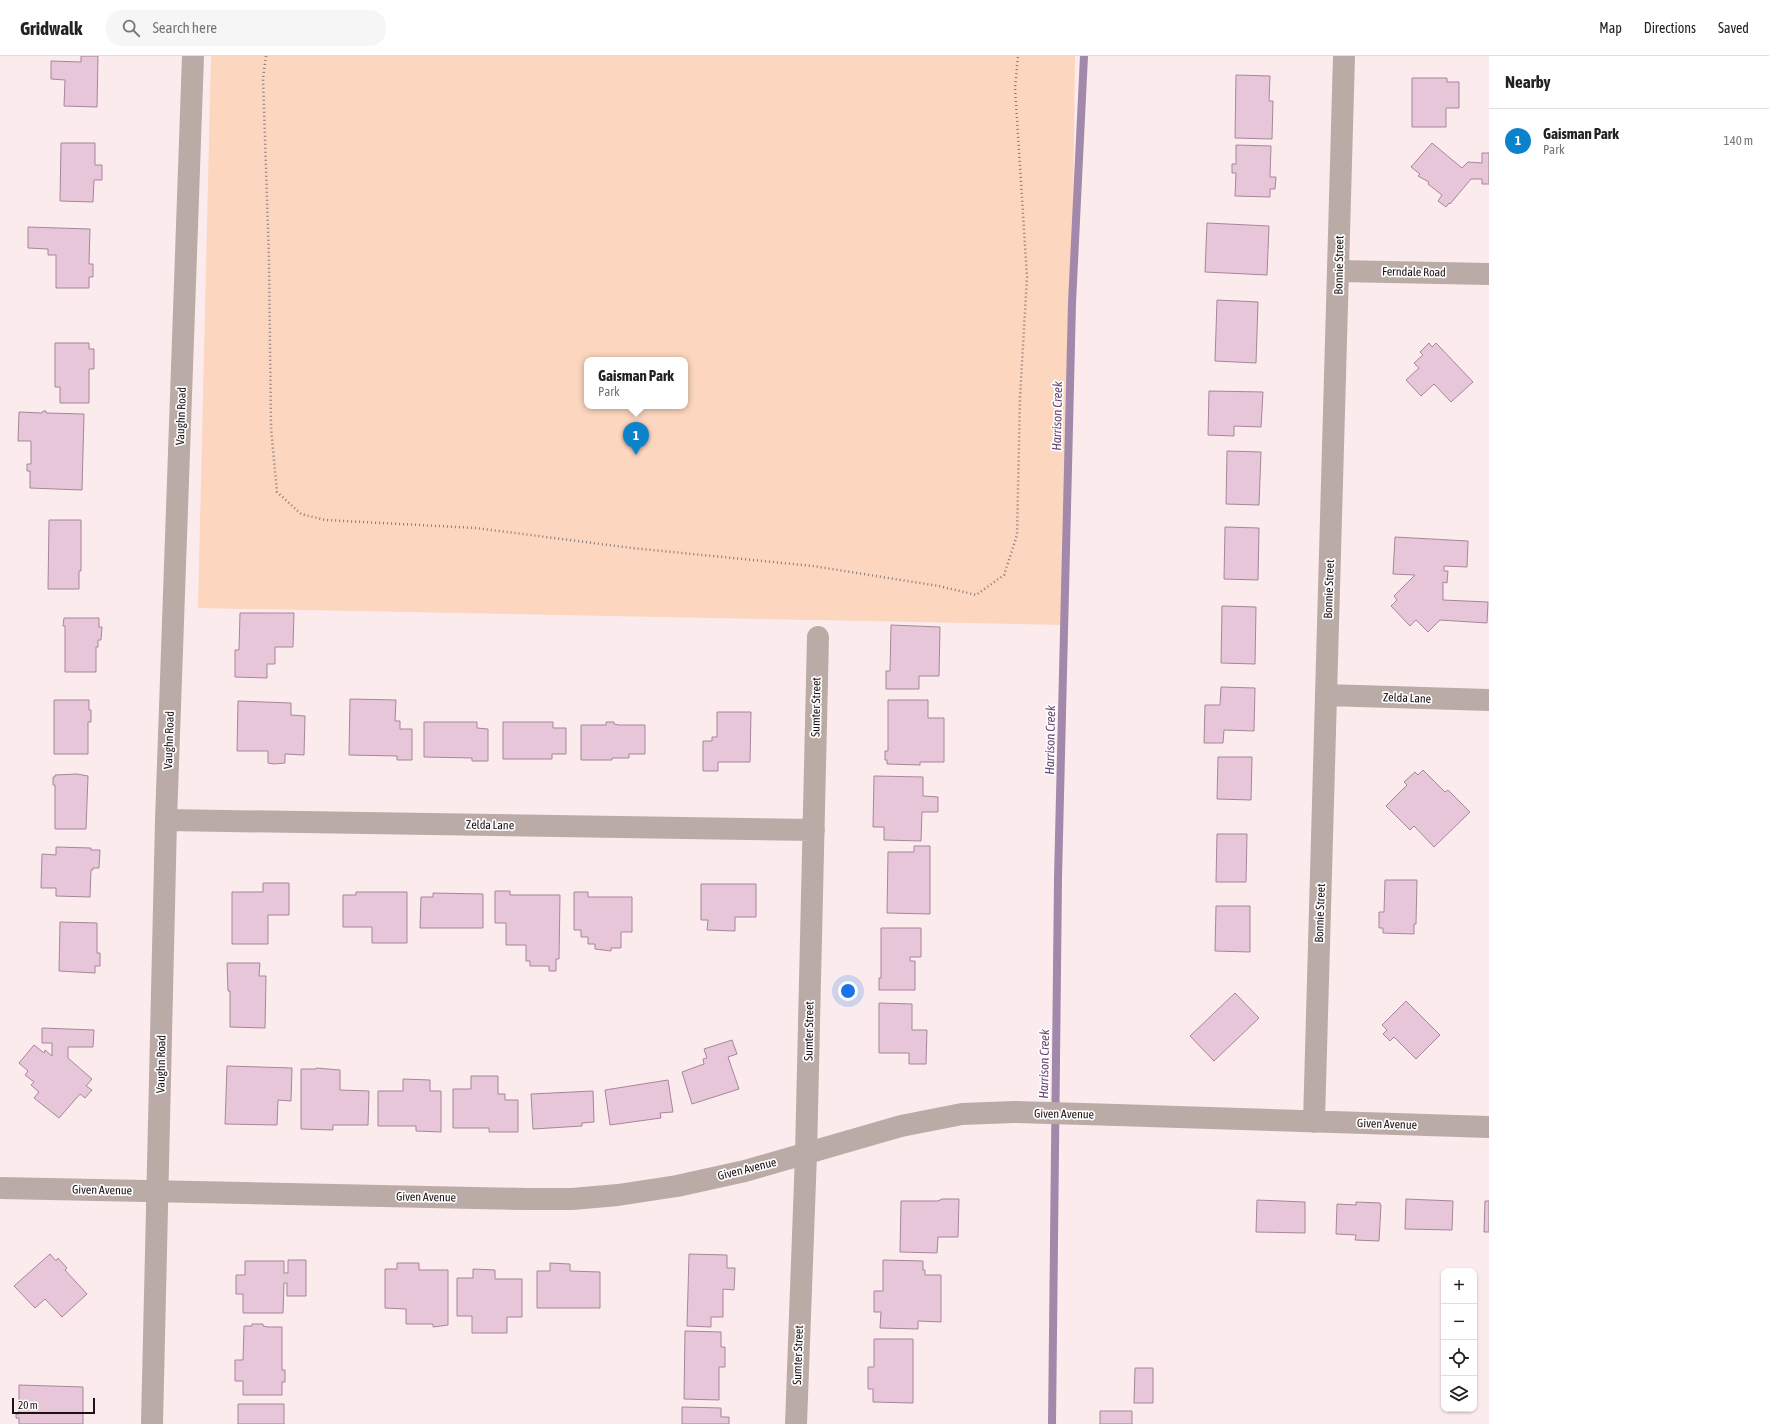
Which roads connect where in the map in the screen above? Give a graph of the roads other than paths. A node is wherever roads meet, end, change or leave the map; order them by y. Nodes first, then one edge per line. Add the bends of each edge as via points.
1 (193, 56) edge
2 (1344, 56) edge
3 (1339, 271) junction
4 (1489, 274) edge
5 (818, 637) dead end
6 (1326, 695) junction
7 (1489, 700) edge
8 (166, 820) junction
9 (814, 830) junction
10 (1314, 1122) junction
11 (1489, 1127) edge
12 (806, 1154) junction
13 (0, 1188) edge
14 (158, 1191) junction
15 (152, 1424) edge
16 (796, 1424) edge

1 - 8 street, Vaughn Road
2 - 3 street, Bonnie Street
3 - 4 street, Ferndale Road
3 - 6 street, Bonnie Street
5 - 9 street, Sumter Street
6 - 7 street, Zelda Lane
6 - 10 street, Bonnie Street
8 - 9 street, Zelda Lane
8 - 14 street, Vaughn Road
9 - 12 street, Sumter Street
10 - 11 street, Given Avenue
10 - 12 street, Given Avenue via 980,1113 935,1118
12 - 14 street, Given Avenue via 677,1186 572,1199
12 - 16 street, Sumter Street
13 - 14 street, Given Avenue
14 - 15 street, Vaughn Road

